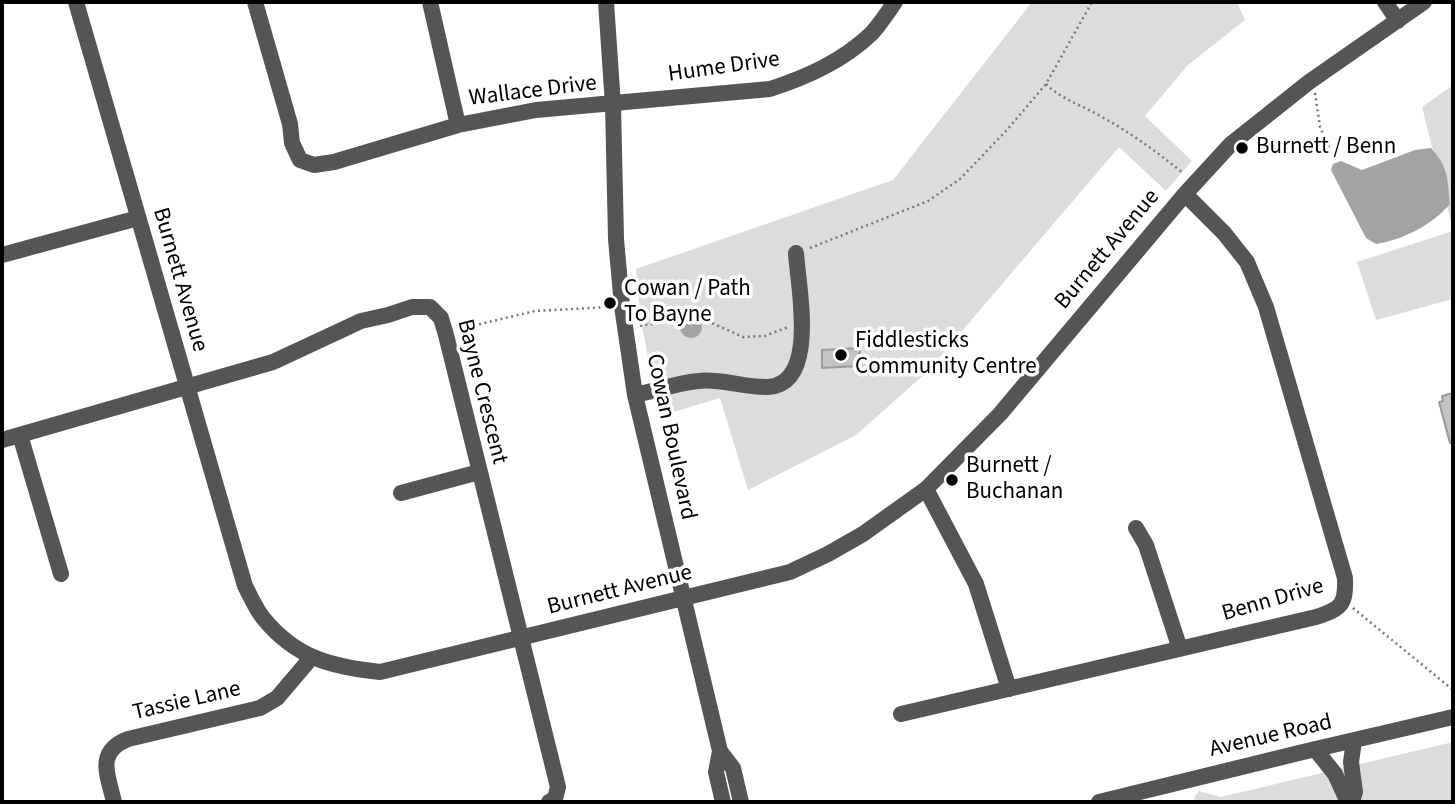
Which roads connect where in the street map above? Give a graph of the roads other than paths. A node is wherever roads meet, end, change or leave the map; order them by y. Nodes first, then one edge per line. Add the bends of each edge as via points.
1 (76, 2) edge
2 (255, 2) edge
3 (430, 2) edge
4 (606, 2) edge
5 (895, 2) edge
6 (1385, 2) edge
7 (1424, 2) edge
8 (1398, 21) junction
9 (613, 105) junction
10 (458, 125) junction
11 (1185, 194) junction
12 (138, 218) junction
13 (796, 253) road end
14 (2, 255) edge
15 (186, 387) junction
16 (635, 396) junction
17 (20, 435) junction
18 (2, 440) edge
19 (479, 472) junction
20 (926, 489) junction
21 (401, 493) dead end
22 (1136, 528) dead end
23 (61, 573) dead end
24 (684, 599) junction
25 (520, 638) junction
26 (1180, 649) junction
27 (311, 658) junction
28 (1009, 689) junction
29 (901, 715) dead end
30 (1453, 718) edge
31 (1354, 741) junction
32 (1315, 749) junction
33 (720, 751) junction
34 (114, 802) edge
35 (549, 802) edge
36 (723, 802) edge
37 (741, 802) edge
38 (1099, 802) edge
39 (1352, 802) edge

1 - 12 street, Burnett Avenue
2 - 10 street, Wallace Drive via 300,160 314,165 334,162
3 - 10 street, Wallace Drive
4 - 9 street, Cowan Boulevard
5 - 9 street, Hume Drive via 872,33 832,64 802,79 770,89
6 - 8 street
7 - 8 street, Burnett Avenue
8 - 11 street, Burnett Avenue via 1313,79 1231,144
9 - 10 street, Wallace Drive via 536,110
9 - 16 street, Cowan Boulevard via 616,239
11 - 20 street, Burnett Avenue via 1000,414
11 - 26 street, Benn Drive via 1247,262 1266,307 1345,578 1343,602 1336,611
12 - 14 street
12 - 15 street, Burnett Avenue
13 - 16 street via 802,342 789,379 771,387 698,381
15 - 17 street, Bayne Crescent
15 - 19 street, Bayne Crescent via 273,362 361,321 412,307 430,307 441,318
15 - 27 street, Burnett Avenue via 245,586 262,618
16 - 24 street, Cowan Boulevard
17 - 18 street, Bayne Crescent
17 - 23 street
19 - 21 street
19 - 25 street, Bayne Crescent
20 - 24 street, Burnett Avenue via 863,534 790,572
20 - 28 street via 976,584
22 - 26 street via 1146,545
24 - 25 street, Burnett Avenue
24 - 33 street, Cowan Boulevard
25 - 27 street, Burnett Avenue via 380,672
25 - 35 street, Bayne Crescent via 558,787 555,799
26 - 28 street, Benn Drive
27 - 34 street, Tassie Lane via 277,698 260,708 116,743 106,757
28 - 29 street, Benn Drive
30 - 31 street, Avenue Road
31 - 32 street, Avenue Road
31 - 39 street
32 - 38 street, Avenue Road
32 - 39 street
33 - 36 street, Cowan Boulevard via 716,772
33 - 37 street, Cowan Boulevard via 733,768

